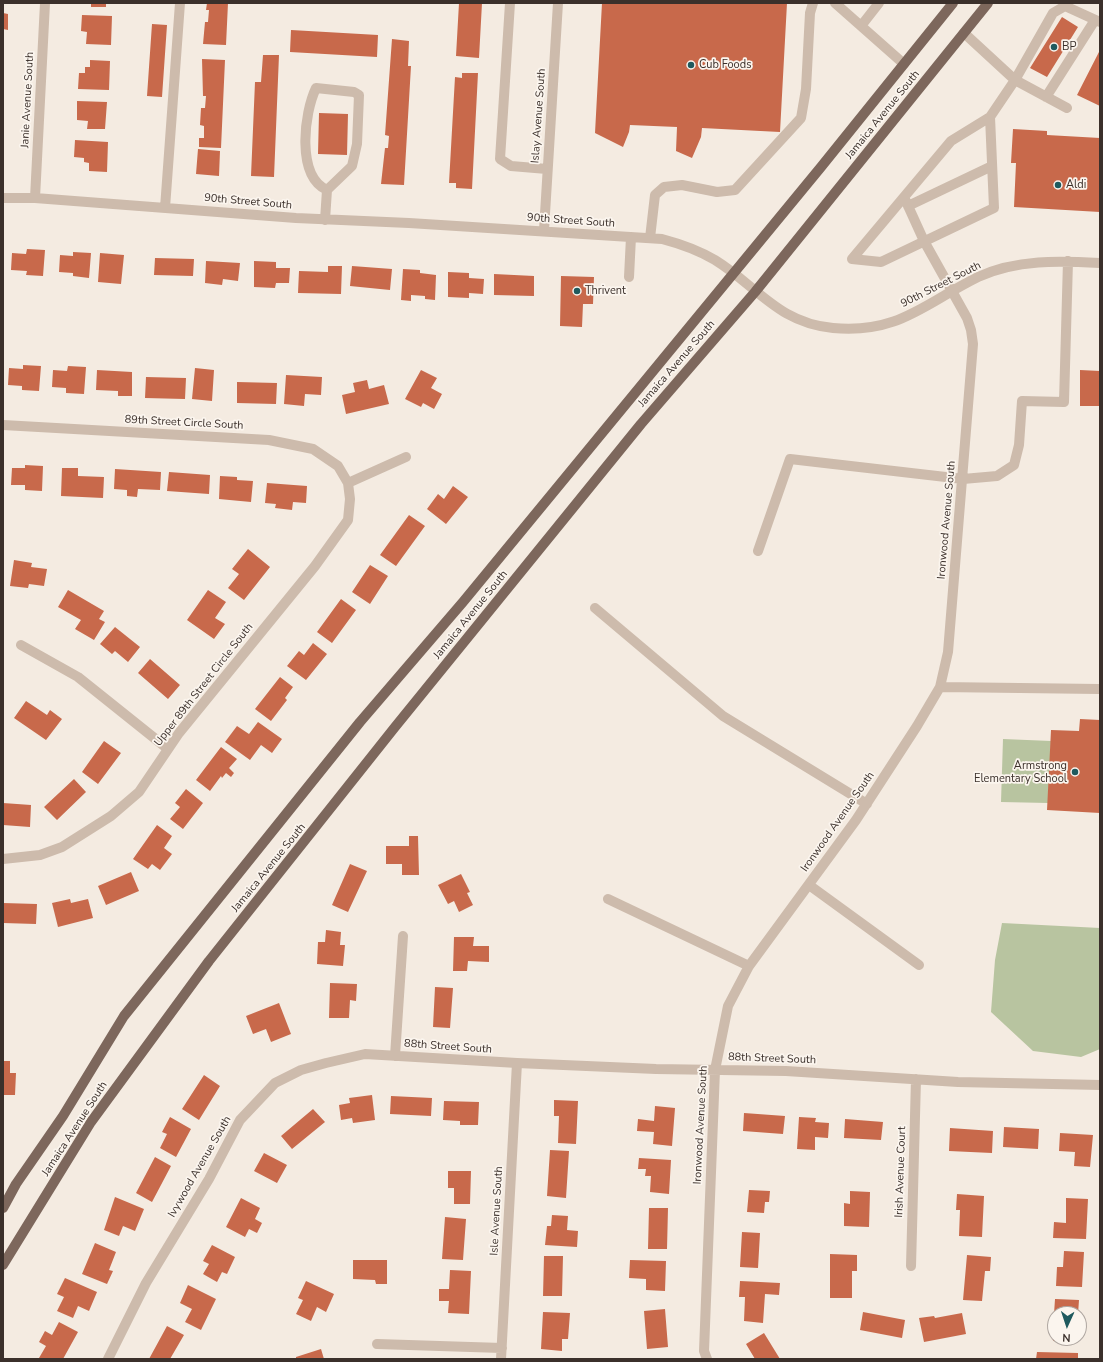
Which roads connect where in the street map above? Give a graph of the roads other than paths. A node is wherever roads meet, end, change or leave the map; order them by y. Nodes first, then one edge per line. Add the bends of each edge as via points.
1 (45, 3) edge
2 (180, 3) edge
3 (510, 3) edge
4 (558, 3) edge
5 (812, 3) edge
6 (835, 3) edge
7 (879, 3) edge
8 (953, 3) edge
9 (988, 3) edge
10 (1098, 21) edge
11 (861, 26) junction
12 (964, 33) junction
13 (904, 64) junction
14 (1014, 80) junction
15 (1046, 97) junction
16 (1067, 108) dead end
17 (990, 116) junction
18 (992, 166) junction
19 (547, 169) junction
20 (327, 190) junction
21 (3, 198) edge
22 (35, 198) junction
23 (906, 201) junction
24 (165, 208) junction
25 (325, 220) junction
26 (544, 230) junction
27 (632, 237) junction
28 (650, 238) junction
29 (924, 241) junction
30 (1068, 261) junction
31 (1100, 263) edge
32 (733, 273) junction
33 (629, 277) dead end
34 (755, 292) junction
35 (953, 292) junction
36 (3, 425) edge
37 (406, 457) dead end
38 (963, 479) junction
39 (348, 483) junction
40 (758, 551) dead end
41 (596, 608) dead end
42 (21, 645) dead end
43 (940, 686) junction
44 (1098, 689) dead end
45 (168, 749) junction
46 (867, 804) junction
47 (3, 859) edge
48 (809, 885) junction
49 (608, 899) dead end
50 (403, 936) dead end
51 (919, 965) dead end
52 (749, 966) junction
53 (394, 1056) junction
54 (517, 1063) junction
55 (715, 1070) junction
56 (916, 1079) junction
57 (1100, 1085) edge
58 (3, 1208) edge
59 (3, 1265) edge
60 (911, 1266) dead end
61 (377, 1344) dead end
62 (502, 1348) junction
63 (108, 1359) edge
64 (501, 1359) edge
65 (707, 1359) edge

1 - 22 street, Janie Avenue South
2 - 24 street
3 - 19 street via 500,159 511,166
4 - 19 street, Islay Avenue South
5 - 28 street via 806,89 801,118 735,190 717,192 682,186 664,187 655,195
6 - 11 street
7 - 11 street
8 - 13 main road, Jamaica Avenue South
9 - 12 main road, Jamaica Avenue South
10 - 14 street via 1065,6 1053,13
10 - 15 street
11 - 13 street
12 - 14 street
12 - 34 main road, Jamaica Avenue South
13 - 32 main road, Jamaica Avenue South
14 - 15 street
14 - 17 street
15 - 16 street
17 - 18 street
17 - 23 street via 951,141
18 - 23 street
18 - 29 street via 994,208
19 - 26 street, Islay Avenue South
20 - 20 street via 321,188 312,174 306,157 306,125 316,88 359,94 357,144 352,166
20 - 25 street
21 - 22 street, 90th Street South
22 - 24 street, 90th Street South
23 - 29 street, Ironwood Avenue South
23 - 29 street via 852,259 881,262
24 - 25 street, 90th Street South
25 - 26 street, 90th Street South
26 - 27 street, 90th Street South
27 - 28 street, 90th Street South
27 - 33 street
28 - 32 street, 90th Street South via 698,250
29 - 35 street, Ironwood Avenue South
30 - 31 street, 90th Street South
30 - 35 street, 90th Street South via 1042,262 999,270 979,277
30 - 38 street via 1064,402 1022,401 1019,445 1014,466 997,476
32 - 34 street, 90th Street South
32 - 58 main road, Jamaica Avenue South via 464,602 360,722 124,1016
34 - 35 street, 90th Street South via 794,318 832,328 851,329 873,328 893,322 912,315
34 - 59 main road, Jamaica Avenue South via 641,424 209,961 91,1122
35 - 38 street, Ironwood Avenue South via 972,330 973,344
36 - 39 street, 89th Street Circle South via 269,440 313,449 338,466
37 - 39 street
38 - 40 street via 790,459
38 - 43 street, Ironwood Avenue South via 948,652
39 - 45 street, Upper 89th Street Circle South via 348,520 315,566 179,732
41 - 46 street via 723,716
42 - 45 street via 78,677
43 - 44 street
43 - 46 street, Ironwood Avenue South
45 - 47 street, Upper 89th Street Circle South via 139,792 111,816 62,847 40,855
46 - 48 street, Ironwood Avenue South
48 - 51 street
48 - 52 street, Ironwood Avenue South
49 - 52 street
50 - 53 street
52 - 55 street, Ironwood Avenue South via 728,1006
53 - 54 street, 88th Street South
53 - 63 street, Ivywood Avenue South via 365,1054 301,1070 275,1083 240,1120 209,1179 146,1283
54 - 55 street, 88th Street South
54 - 62 street, Isle Avenue South
55 - 56 street, 88th Street South via 786,1071
55 - 65 street, Ironwood Avenue South via 704,1351
56 - 57 street, 88th Street South
56 - 60 street, Irish Avenue Court
61 - 62 street
62 - 64 street, Isle Avenue South

